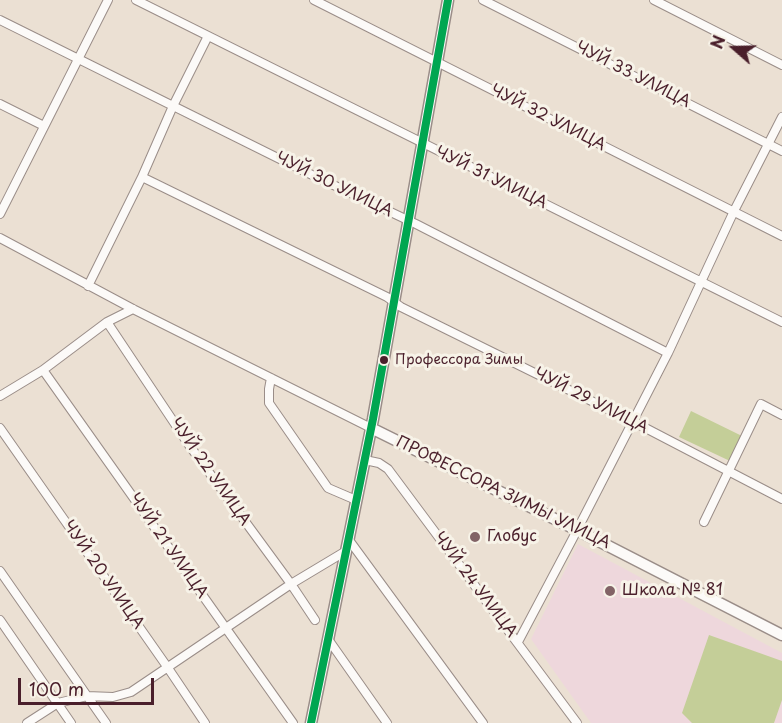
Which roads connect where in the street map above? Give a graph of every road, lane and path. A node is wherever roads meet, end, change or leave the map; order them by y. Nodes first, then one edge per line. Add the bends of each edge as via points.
1 (108, 0) edge
2 (136, 0) edge
3 (314, 0) edge
4 (448, 0) edge
5 (483, 0) edge
6 (654, 0) edge
7 (0, 20) edge
8 (208, 36) junction
9 (78, 59) junction
10 (438, 62) junction
11 (782, 64) edge
12 (0, 104) edge
13 (173, 106) junction
14 (782, 117) edge
15 (44, 126) junction
16 (422, 143) junction
17 (768, 144) junction
18 (782, 150) edge
19 (142, 177) junction
20 (734, 211) junction
21 (0, 214) edge
22 (409, 221) junction
23 (782, 236) edge
24 (0, 238) edge
25 (702, 281) junction
26 (88, 286) junction
27 (394, 303) junction
28 (133, 309) junction
29 (107, 322) junction
30 (782, 322) edge
31 (668, 353) junction
32 (43, 370) junction
33 (271, 378) junction
34 (0, 396) edge
35 (782, 415) edge
36 (632, 422) junction
37 (0, 428) edge
38 (371, 428) junction
39 (364, 460) junction
40 (728, 472) junction
41 (782, 499) edge
42 (356, 500) junction
43 (704, 522) dead end
44 (577, 530) junction
45 (348, 545) junction
46 (0, 571) edge
47 (291, 584) junction
48 (0, 620) edge
49 (315, 620) dead end
50 (226, 628) junction
51 (782, 635) edge
52 (328, 639) junction
53 (518, 642) junction
54 (168, 668) junction
55 (87, 696) junction
56 (58, 703) junction
57 (27, 723) edge
58 (71, 723) edge
59 (106, 723) edge
60 (205, 723) edge
61 (293, 723) edge
62 (311, 723) edge
63 (387, 723) edge
64 (483, 723) edge
65 (576, 723) edge

1 - 9 street
2 - 8 street, ЧУЙ 31 УЛИЦА
3 - 10 street, ЧУЙ 32 УЛИЦА
4 - 10 street
5 - 17 street, ЧУЙ 33 УЛИЦА
6 - 11 street
7 - 9 street, ЧУЙ 30 УЛИЦА
8 - 13 street
8 - 16 street, ЧУЙ 31 УЛИЦА
9 - 13 street, ЧУЙ 30 УЛИЦА
9 - 15 street
10 - 16 street
10 - 20 street, ЧУЙ 32 УЛИЦА
12 - 15 street
13 - 19 street
13 - 22 street, ЧУЙ 30 УЛИЦА
14 - 17 street
15 - 21 street
16 - 22 street
16 - 25 street, ЧУЙ 31 УЛИЦА
17 - 18 street, ЧУЙ 33 УЛИЦА
17 - 20 street
19 - 26 street
19 - 27 street, ЧУЙ 29 УЛИЦА
20 - 23 street, ЧУЙ 32 УЛИЦА
20 - 25 street
22 - 27 street
22 - 31 street, ЧУЙ 30 УЛИЦА
24 - 26 street, ПРОФЕССОРА ЗИМЫ УЛИЦА
25 - 30 street, ЧУЙ 31 УЛИЦА
25 - 31 street
26 - 28 street, ПРОФЕССОРА ЗИМЫ УЛИЦА
27 - 36 street, ЧУЙ 29 УЛИЦА
27 - 38 street
28 - 29 street
28 - 33 street, ПРОФЕССОРА ЗИМЫ УЛИЦА
29 - 32 street
29 - 47 street, ЧУЙ 22 УЛИЦА via 189,445
31 - 36 street
32 - 34 street
32 - 50 street, ЧУЙ 21 УЛИЦА
33 - 38 street, ПРОФЕССОРА ЗИМЫ УЛИЦА
33 - 42 street via 269,403 328,488
35 - 40 street via 761,404
36 - 40 street, ЧУЙ 29 УЛИЦА
36 - 44 street
37 - 54 street, ЧУЙ 20 УЛИЦА
38 - 39 street
38 - 44 street, ПРОФЕССОРА ЗИМЫ УЛИЦА
39 - 42 street
39 - 53 street, ЧУЙ 24 УЛИЦА via 388,469
40 - 41 street, ЧУЙ 29 УЛИЦА
40 - 43 street
42 - 45 street
44 - 51 street, ПРОФЕССОРА ЗИМЫ УЛИЦА
44 - 53 street
45 - 47 street
45 - 52 street
45 - 64 street
46 - 55 street
47 - 49 street, ЧУЙ 22 УЛИЦА
47 - 50 street
48 - 56 street
50 - 54 street
50 - 61 street, ЧУЙ 21 УЛИЦА
52 - 62 street
52 - 63 street
53 - 65 street, ЧУЙ 24 УЛИЦА
54 - 55 street via 131,692 113,697
54 - 60 street, ЧУЙ 20 УЛИЦА
55 - 56 street
55 - 59 street
56 - 57 street
56 - 58 street

